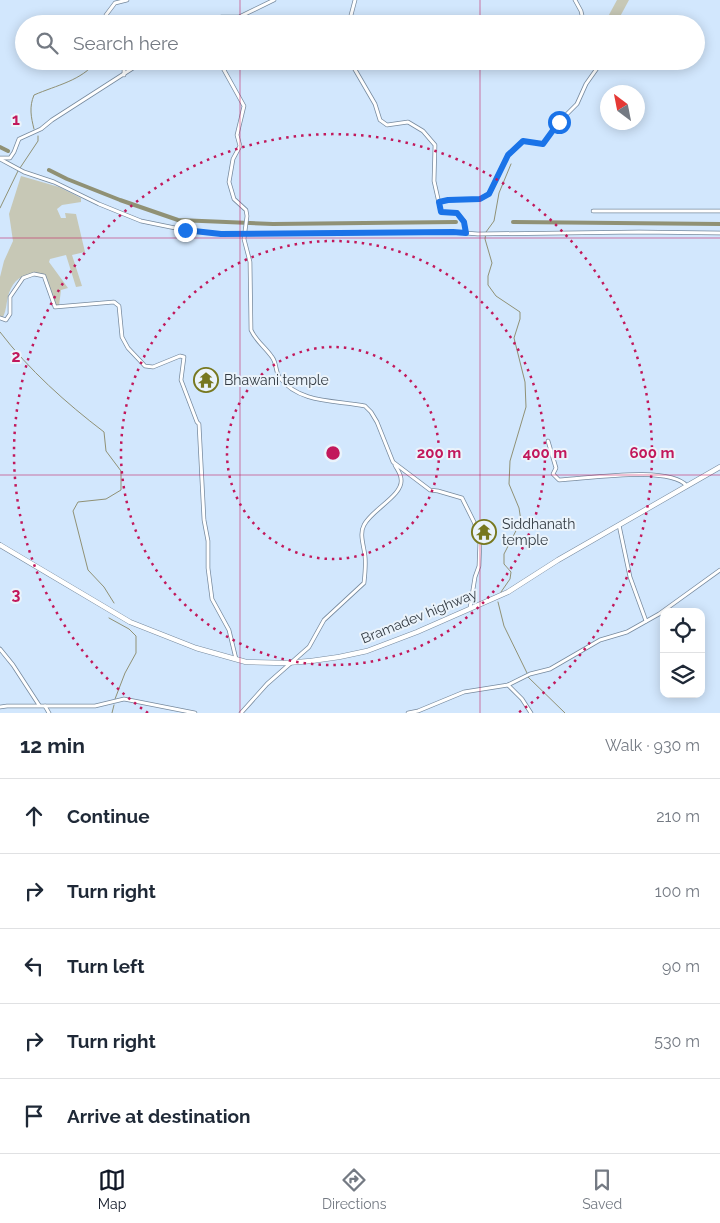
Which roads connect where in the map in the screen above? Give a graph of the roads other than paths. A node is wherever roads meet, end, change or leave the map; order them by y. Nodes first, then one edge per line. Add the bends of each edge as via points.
1 (127, 0) edge
2 (274, 0) edge
3 (355, 0) edge
4 (576, 0) edge
5 (106, 15) edge
6 (243, 15) edge
7 (351, 15) edge
8 (582, 15) edge
9 (124, 70) edge
10 (130, 70) edge
11 (224, 70) edge
12 (355, 70) edge
13 (596, 70) edge
14 (124, 75) junction
15 (0, 159) edge
16 (439, 202) junction
17 (593, 211) dead end
18 (720, 211) edge
19 (245, 233) junction
20 (466, 233) junction
21 (720, 233) edge
22 (0, 318) edge
23 (548, 442) dead end
24 (393, 462) junction
25 (720, 467) edge
26 (687, 486) junction
27 (619, 525) junction
28 (0, 544) edge
29 (720, 570) edge
30 (470, 609) junction
31 (646, 621) junction
32 (0, 649) edge
33 (236, 660) junction
34 (290, 662) junction
35 (508, 685) junction
36 (39, 706) junction
37 (45, 706) junction
38 (0, 708) edge
39 (49, 713) edge
40 (195, 713) edge
41 (241, 713) edge
42 (408, 713) edge
43 (531, 713) edge

1 - 5 street via 115,3
2 - 6 street
3 - 7 street
4 - 8 street
9 - 14 street
10 - 14 street
11 - 19 street via 244,106 237,135 240,146 233,158 229,182 234,199 246,210
12 - 16 street via 375,104 380,120 387,125 408,122 423,131 435,145 434,181
13 - 16 street via 577,104 543,144 523,141 508,155 489,194 480,199
14 - 15 street via 41,129 18,139 10,158
15 - 19 street via 141,221 185,230
16 - 20 street via 441,212 457,213 464,222
17 - 18 street
19 - 20 street
19 - 24 street via 250,262 251,330 272,357 280,379 308,398 365,406 377,422
20 - 21 street
22 - 33 street via 6,320 10,314 10,297 23,278 34,274 44,276 55,306 114,302 119,306 122,337 145,366 153,367 184,357 181,380 200,431 212,599 229,630
23 - 26 street via 556,468 553,474 559,480 641,474 684,482
24 - 30 street via 430,490 462,498 480,539 479,566
24 - 34 street via 402,483 392,499 376,510 362,529 364,583 324,620 310,647
25 - 26 street, Bramadev highway
26 - 27 street, Bramadev highway
27 - 30 street, Bramadev highway via 508,592
27 - 31 street via 630,577
28 - 33 street, Bramadev highway via 130,622
29 - 31 street
30 - 34 street, Bramadev highway via 367,651
31 - 35 street via 627,632 600,640 550,669
32 - 36 street
33 - 34 street, Bramadev highway
34 - 41 street
35 - 42 street via 464,692
35 - 43 street
36 - 37 street
36 - 38 street
37 - 39 street
37 - 40 street via 95,706 124,699

